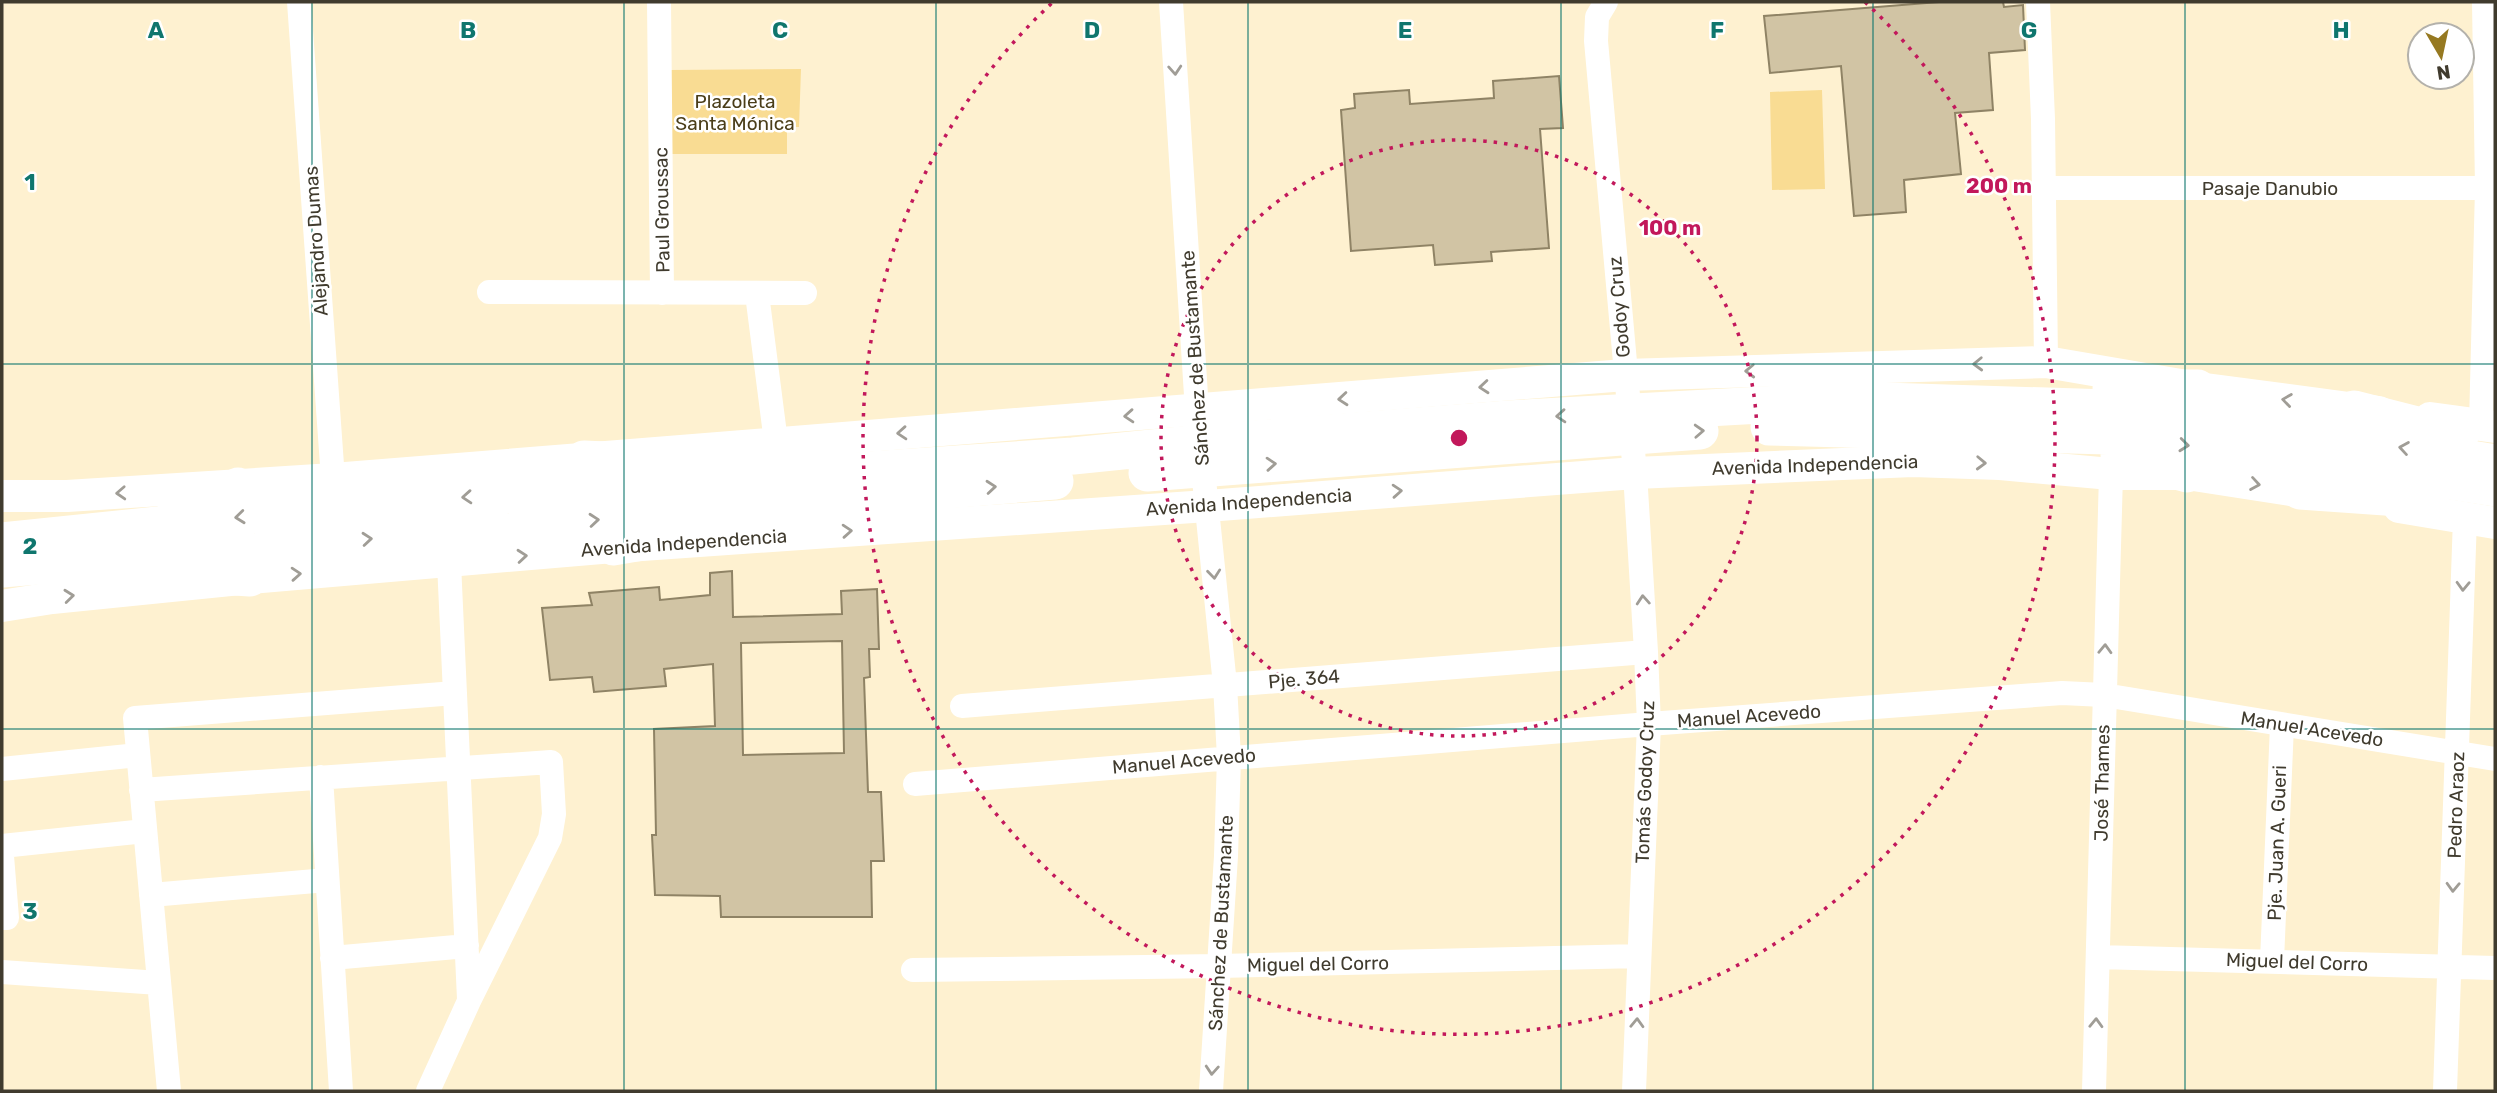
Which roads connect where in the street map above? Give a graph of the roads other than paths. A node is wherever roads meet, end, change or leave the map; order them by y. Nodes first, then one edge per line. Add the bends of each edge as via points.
1 (299, 2) edge
2 (659, 2) edge
3 (1171, 2) edge
4 (2038, 2) edge
5 (2484, 2) edge
6 (1602, 9) edge
7 (2045, 188) junction
8 (2491, 188) edge
9 (489, 292) dead end
10 (662, 293) junction
11 (805, 293) dead end
12 (757, 294) junction
13 (2046, 362) junction
14 (2198, 388) junction
15 (1852, 400) junction
16 (2354, 409) joint
17 (1630, 424) junction
18 (1945, 430) junction
19 (2491, 432) edge
20 (1200, 441) junction
21 (776, 442) junction
22 (584, 459) junction
23 (2495, 463) edge
24 (2111, 474) junction
25 (2188, 474) junction
26 (939, 477) junction
27 (333, 479) junction
28 (238, 486) junction
29 (2495, 488) edge
30 (2300, 491) joint
31 (2, 496) edge
32 (1207, 506) junction
33 (2485, 515) edge
34 (613, 547) junction
35 (6, 555) edge
36 (449, 563) junction
37 (250, 578) junction
38 (2, 606) edge
39 (1646, 652) junction
40 (1225, 685) junction
41 (455, 693) junction
42 (2104, 695) junction
43 (962, 706) dead end
44 (1649, 723) junction
45 (2282, 724) junction
46 (2458, 753) junction
47 (138, 755) junction
48 (1229, 757) junction
49 (2495, 759) edge
50 (2, 769) edge
51 (458, 769) junction
52 (321, 777) junction
53 (915, 784) dead end
54 (141, 790) junction
55 (145, 831) junction
56 (2, 846) edge
57 (2, 856) edge
58 (327, 880) junction
59 (151, 895) junction
60 (2, 918) edge
61 (467, 946) junction
62 (1639, 956) junction
63 (2098, 957) junction
64 (332, 958) junction
65 (2272, 961) junction
66 (1220, 966) junction
67 (2449, 966) junction
68 (2495, 968) edge
69 (914, 970) dead end
70 (2, 972) edge
71 (159, 983) junction
72 (469, 1001) junction
73 (169, 1091) edge
74 (341, 1091) edge
75 (428, 1091) edge
76 (1211, 1091) edge
77 (1634, 1091) edge
78 (2094, 1091) edge
79 (2445, 1091) edge

1 - 27 street, Alejandro Dumas
2 - 10 street, Paul Groussac
3 -> 20 street, Sánchez de Bustamante
4 - 7 street
5 - 8 street
6 - 17 street, Godoy Cruz via 1596,41
7 - 8 street, Pasaje Danubio
7 - 13 street
8 - 19 street
9 - 10 street
10 - 12 street
11 - 12 street
12 - 21 street
13 - 14 main road, Avenida Independencia
13 -> 17 main road, Avenida Independencia
14 - 15 highway via 2013,388
16 -> 14 main road, Avenida Independencia
15 - 17 highway, Avenida Independencia
23 -> 15 highway, Avenida Independencia via 2276,427 2109,408
16 - 19 highway
17 -> 18 highway, Avenida Independencia
17 - 20 highway, Avenida Independencia
17 -> 20 main road, Avenida Independencia
17 -> 24 main road, Avenida Independencia via 1913,461
32 -> 17 main road, Avenida Independencia
39 -> 17 street, Tomás Godoy Cruz
18 - 25 highway via 2109,452
18 -> 29 highway, Avenida Independencia via 2108,436 2288,456
20 -> 21 main road, Avenida Independencia
20 - 26 highway, Avenida Independencia
20 - 32 street, Sánchez de Bustamante
21 - 22 main road, Avenida Independencia
22 - 26 highway via 703,464 839,458
22 -> 27 main road, Avenida Independencia
24 - 25 main road, Avenida Independencia
42 -> 24 street, José Thames
25 -> 30 main road, Avenida Independencia
26 - 34 highway
26 - 35 highway, Avenida Independencia
27 - 28 main road, Avenida Independencia
28 -> 31 main road, Avenida Independencia
28 -> 35 highway via 192,505
30 - 33 highway
34 -> 32 main road, Avenida Independencia
32 -> 40 street, Sánchez de Bustamante
33 -> 46 street, Pedro Araoz
36 -> 34 main road, Avenida Independencia
35 - 37 highway
37 -> 36 main road, Avenida Independencia
36 - 41 street
38 -> 37 main road, Avenida Independencia
39 - 40 street, Pje. 364
39 - 44 street, Tomás Godoy Cruz
40 - 43 street, Pje. 364
40 - 48 street, Sánchez de Bustamante
41 - 47 street via 135,718
41 - 51 street
42 - 44 street, Manuel Acevedo via 2062,692
42 - 45 street, Manuel Acevedo
42 - 63 street, José Thames
44 - 48 street, Manuel Acevedo
44 - 62 street, Tomás Godoy Cruz
45 - 46 street, Manuel Acevedo
45 - 65 street, Pje. Juan A. Gueri
46 - 49 street, Manuel Acevedo
46 -> 67 street, Pedro Araoz
47 - 50 street
47 - 54 street
48 - 53 street, Manuel Acevedo
48 - 66 street, Sánchez de Bustamante
51 - 52 street
51 - 61 street
51 - 72 street via 551,762 554,814 550,838
52 - 54 street
52 - 58 street
54 - 55 street
55 - 56 street
55 - 59 street
57 - 60 street via 7,918
58 - 59 street
58 - 64 street
59 - 71 street
61 - 64 street
61 - 72 street
62 - 66 street, Miguel del Corro
77 -> 62 street, Tomás Godoy Cruz
63 - 65 street, Miguel del Corro
78 -> 63 street, José Thames
64 - 74 street
65 - 67 street, Miguel del Corro
66 - 69 street, Miguel del Corro
66 -> 76 street, Sánchez de Bustamante
67 - 68 street, Miguel del Corro
67 - 79 street, Pedro Araoz
70 - 71 street
71 - 73 street
72 - 75 street

